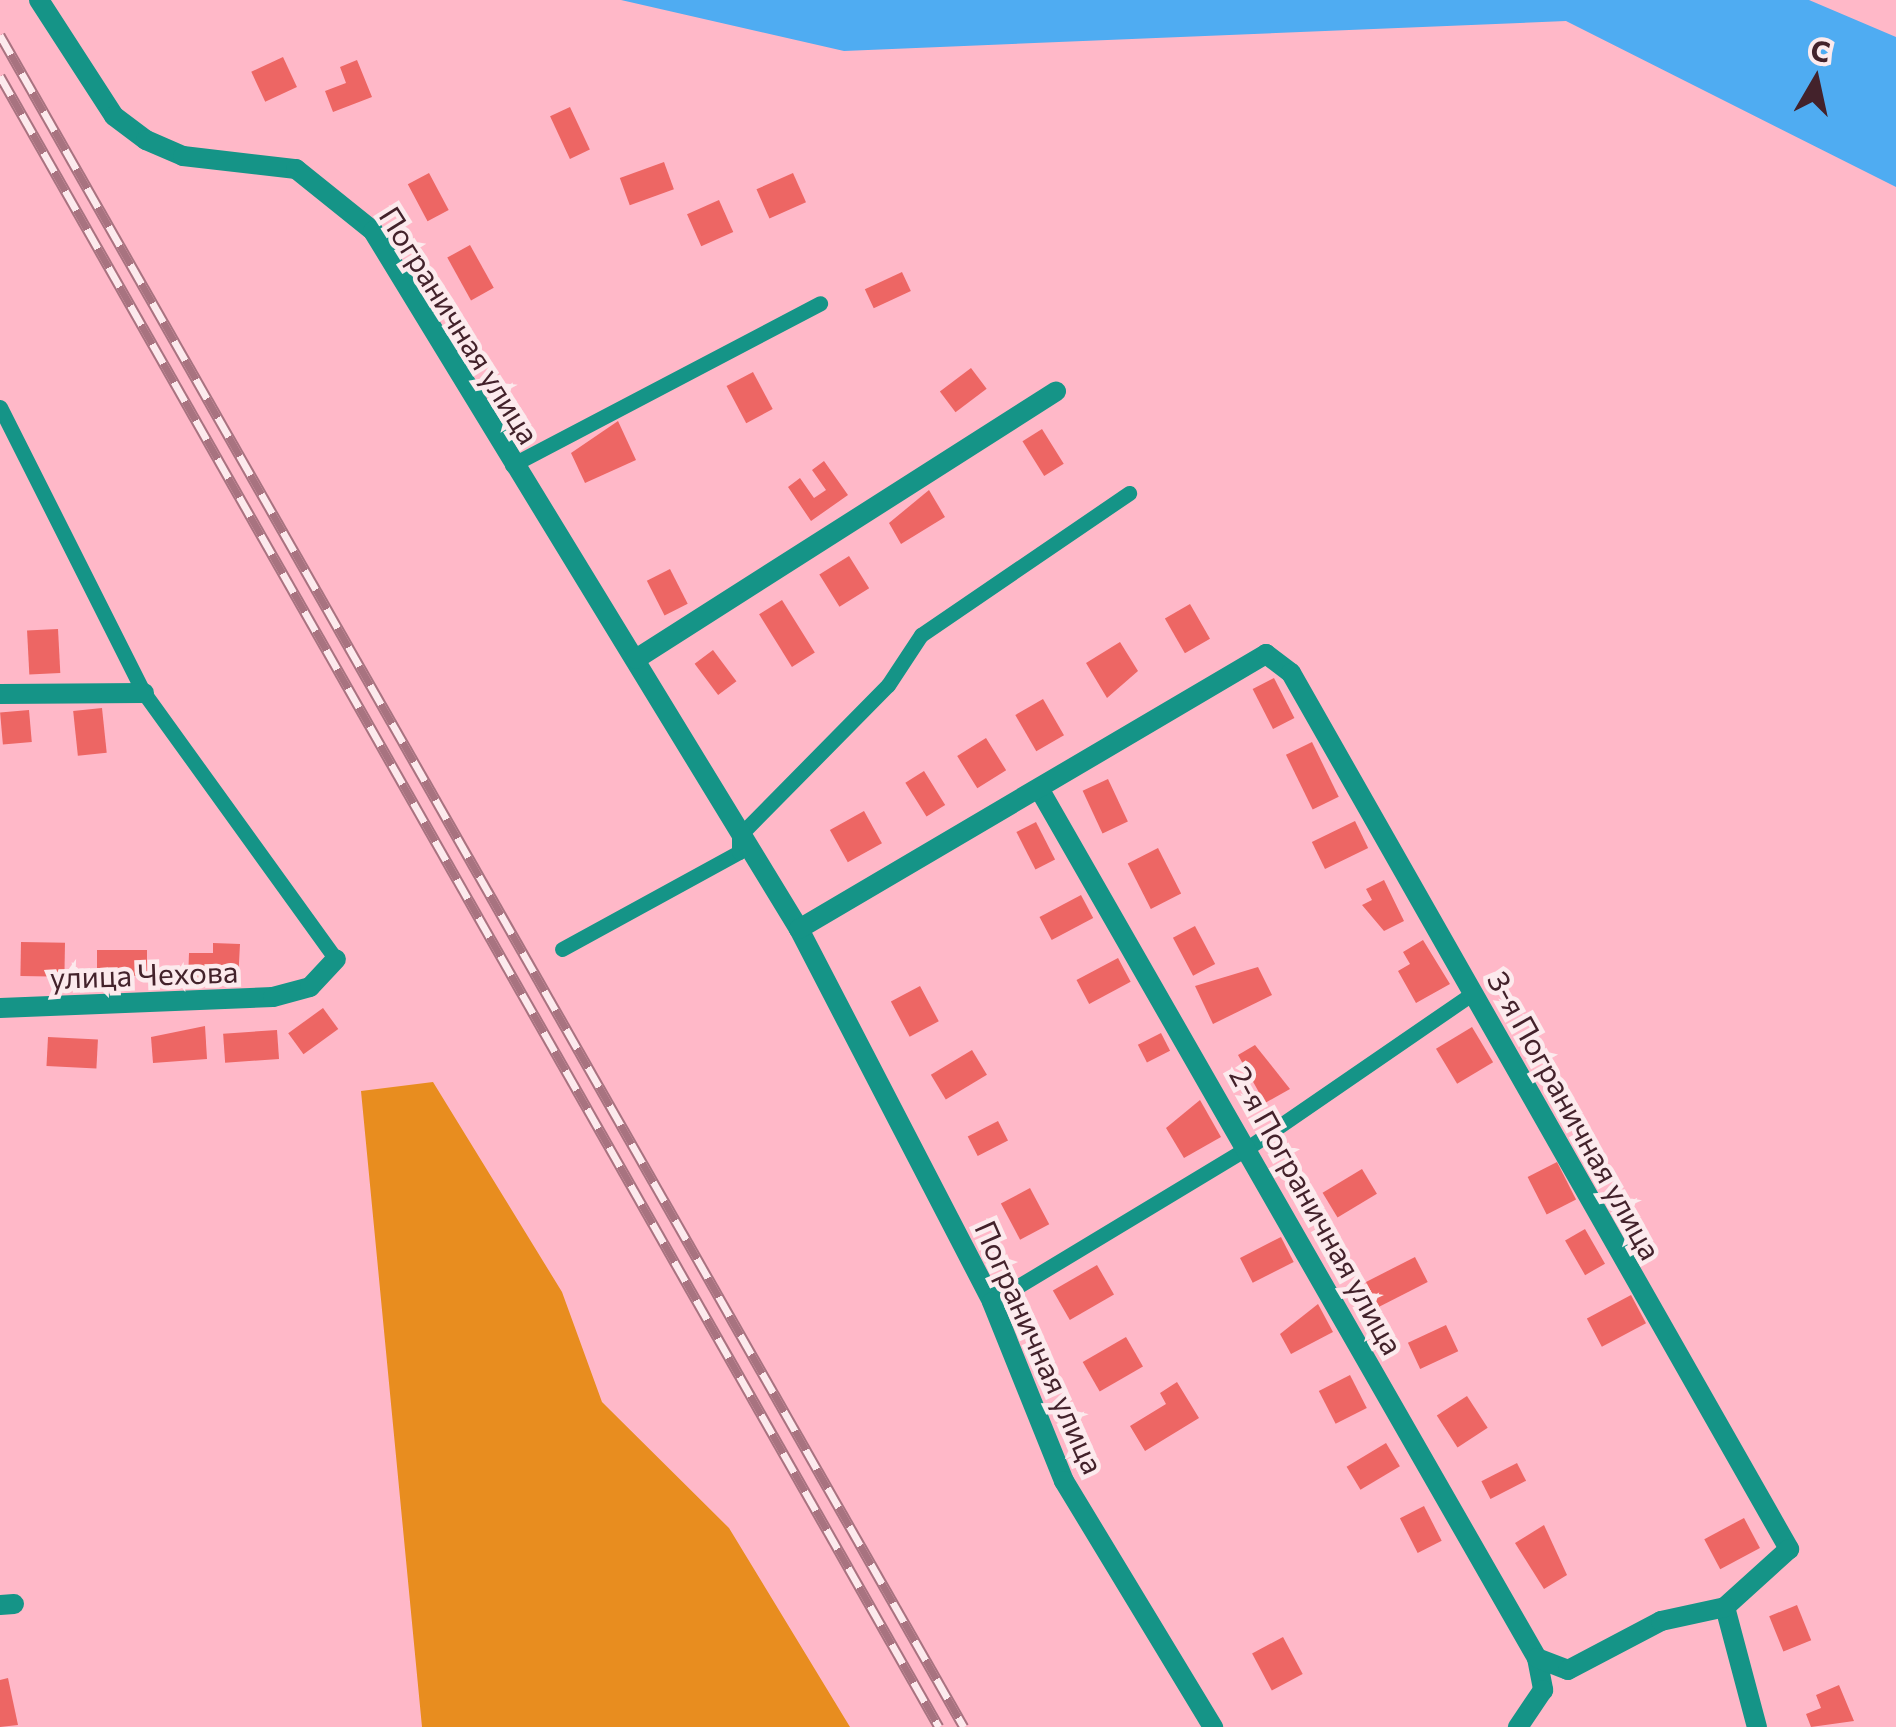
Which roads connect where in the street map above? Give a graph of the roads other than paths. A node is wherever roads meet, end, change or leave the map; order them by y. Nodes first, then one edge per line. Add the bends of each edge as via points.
1 (39, 0) edge
2 (820, 302) dead end
3 (1056, 391) dead end
4 (0, 408) edge
5 (512, 465) junction
6 (1128, 493) dead end
7 (636, 660) junction
8 (144, 693) junction
9 (0, 694) edge
10 (1041, 792) junction
11 (739, 836) junction
12 (799, 930) junction
13 (562, 949) dead end
14 (336, 959) joint
15 (1472, 994) junction
16 (0, 1008) edge
17 (1248, 1147) junction
18 (992, 1302) junction
19 (1725, 1607) junction
20 (1537, 1658) junction
21 (1214, 1727) edge
22 (1518, 1727) edge
23 (1757, 1727) edge

1 - 5 street, Пограничная улица via 114,116 146,140 184,156 296,169 337,194 372,231
2 - 5 lane
3 - 7 street
4 - 8 lane
5 - 7 street, Пограничная улица
6 - 11 lane via 922,635 888,685
7 - 11 street, Пограничная улица
8 - 9 street
8 - 14 lane
10 - 12 street
10 - 15 street, 3-я Пограничная улица via 1266,654 1290,674
10 - 17 street, 2-я Пограничная улица
11 - 12 street, Пограничная улица
11 - 13 lane via 739,852
12 - 18 street, Пограничная улица
14 - 16 street, улица Чехова via 310,987 274,997
15 - 17 lane
15 - 19 street, 3-я Пограничная улица via 1789,1550
17 - 18 lane
17 - 20 street, 2-я Пограничная улица
18 - 21 street, Пограничная улица via 1064,1481
19 - 20 street via 1661,1621 1568,1670
19 - 23 street
20 - 22 street via 1542,1690

